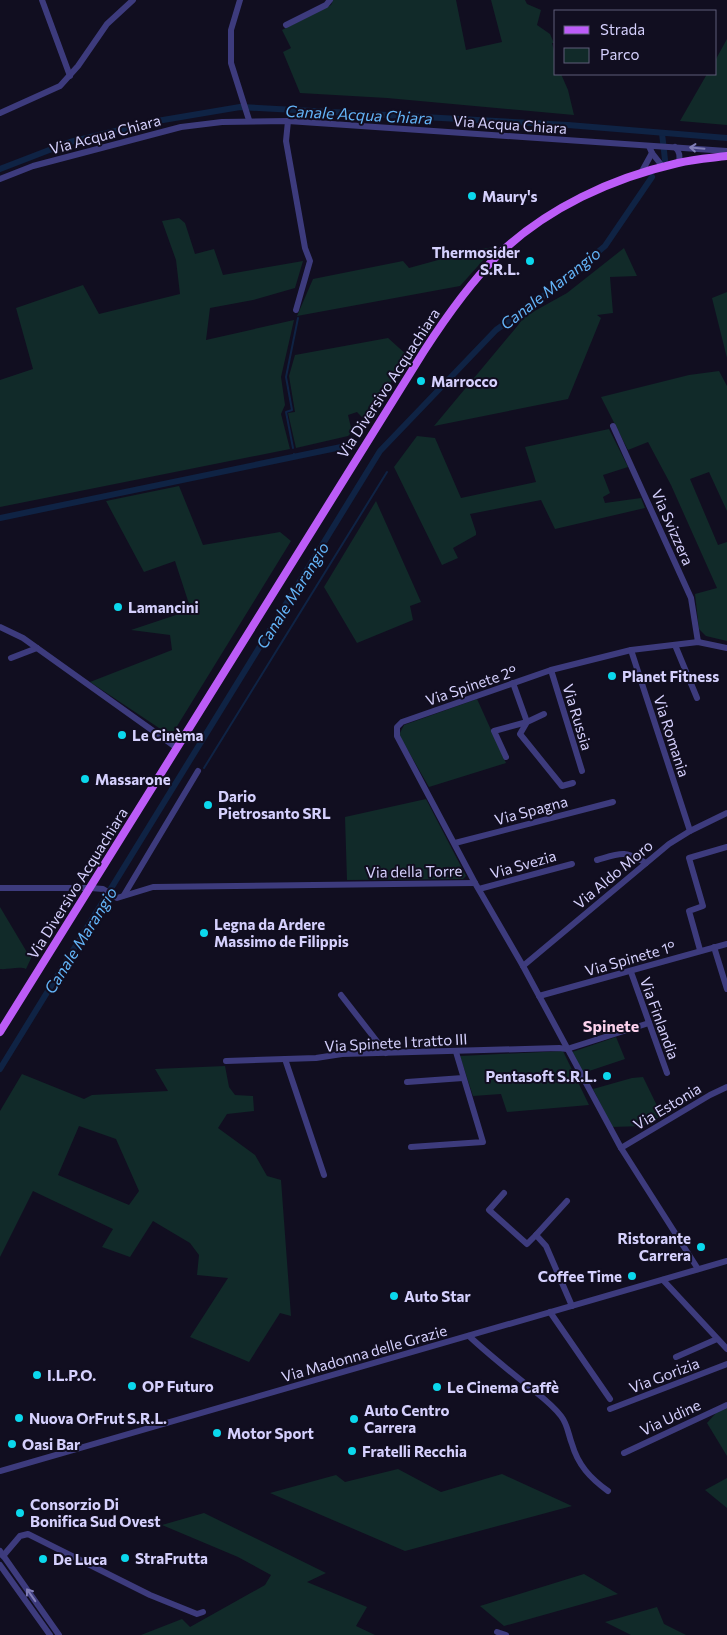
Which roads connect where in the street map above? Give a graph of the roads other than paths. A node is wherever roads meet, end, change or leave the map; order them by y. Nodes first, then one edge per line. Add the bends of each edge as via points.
1 (42, 0) edge
2 (133, 0) edge
3 (240, 0) edge
4 (330, 0) edge
5 (286, 25) dead end
6 (70, 76) junction
7 (0, 113) edge
8 (248, 117) junction
9 (288, 121) junction
10 (649, 146) junction
11 (671, 146) junction
12 (727, 151) edge
13 (652, 153) junction
14 (727, 156) edge
15 (678, 163) junction
16 (658, 168) junction
17 (641, 173) junction
18 (0, 179) edge
19 (296, 310) dead end
20 (614, 426) dead end
21 (0, 626) edge
22 (698, 642) junction
23 (675, 645) junction
24 (37, 648) junction
25 (727, 648) edge
26 (631, 650) junction
27 (11, 658) dead end
28 (551, 670) junction
29 (513, 683) junction
30 (698, 698) dead end
31 (544, 714) dead end
32 (527, 722) junction
33 (177, 748) junction
34 (506, 756) dead end
35 (198, 771) dead end
36 (582, 771) dead end
37 (573, 783) dead end
38 (614, 802) dead end
39 (727, 813) edge
40 (690, 831) junction
41 (455, 843) junction
42 (727, 846) edge
43 (597, 860) dead end
44 (646, 863) junction
45 (572, 864) dead end
46 (475, 882) junction
47 (0, 888) edge
48 (91, 888) junction
49 (480, 890) junction
50 (124, 895) junction
51 (727, 944) edge
52 (714, 947) junction
53 (700, 950) junction
54 (523, 966) junction
55 (631, 972) junction
56 (727, 989) edge
57 (341, 995) dead end
58 (539, 996) junction
59 (649, 1023) junction
60 (0, 1032) edge
61 (567, 1049) junction
62 (456, 1052) junction
63 (386, 1053) junction
64 (285, 1059) junction
65 (226, 1061) dead end
66 (667, 1073) dead end
67 (463, 1078) junction
68 (407, 1082) dead end
69 (727, 1087) edge
70 (411, 1147) dead end
71 (621, 1148) junction
72 (324, 1175) dead end
73 (504, 1193) dead end
74 (566, 1201) dead end
75 (536, 1235) junction
76 (727, 1261) edge
77 (698, 1270) junction
78 (663, 1280) junction
79 (572, 1306) junction
80 (550, 1312) junction
81 (469, 1336) junction
82 (717, 1339) junction
83 (727, 1350) edge
84 (676, 1357) dead end
85 (727, 1364) edge
86 (610, 1399) dead end
87 (727, 1405) edge
88 (610, 1409) dead end
89 (624, 1453) dead end
90 (4, 1467) edge
91 (0, 1471) edge
92 (608, 1491) dead end
93 (2, 1554) edge
94 (0, 1565) edge
95 (203, 1612) dead end
96 (497, 1632) dead end
97 (50, 1635) edge
98 (59, 1635) edge
99 (506, 1635) edge

1 - 6 street
2 - 6 street via 107,24
3 - 8 street via 231,30 231,62
4 - 5 street
6 - 7 street via 60,86
8 - 9 street, Via Acqua Chiara
8 - 18 street, Via Acqua Chiara via 181,127 33,166
9 - 10 street, Via Acqua Chiara
9 - 19 street via 286,141 310,261
10 - 11 street, Via Acqua Chiara
10 - 13 street
12 -> 11 street, Via Acqua Chiara
11 - 15 street via 679,151
13 - 16 street
13 - 17 street
14 - 15 main road, Via Diversivo Acquachiara
15 - 16 main road, Via Diversivo Acquachiara
16 - 17 main road, Via Diversivo Acquachiara
17 - 33 main road, Via Diversivo Acquachiara via 579,198 537,224 500,254 468,289 424,351
20 - 22 street, Via Svizzera via 691,598
21 - 24 street
22 - 23 street, Via Spinete 2°
22 - 25 street, Via Spinete 2°
23 - 26 street, Via Spinete 2°
23 - 30 street
24 - 27 street
24 - 33 street
26 - 28 street, Via Spinete 2°
26 - 40 street, Via Romania
28 - 29 street, Via Spinete 2°
28 - 36 street, Via Russia
29 - 32 street
29 - 41 street, Via Spinete 2° via 402,722 397,727 397,736
31 - 32 street
32 - 34 street via 494,731
32 - 37 street via 520,734 562,786
33 - 48 main road, Via Diversivo Acquachiara
35 - 50 street
38 - 41 street, Via Spagna
39 - 40 street, Via Aldo Moro
40 - 44 street, Via Aldo Moro
41 - 46 street, Via Spinete 2°
42 - 53 street via 689,858 703,906 689,911
43 - 44 street via 631,854
44 - 54 street, Via Aldo Moro
45 - 49 street, Via Svezia
46 - 49 street, Via della Torre
46 - 50 street, Via della Torre via 154,888
47 - 48 street, Via della Torre
48 - 50 street, Via della Torre via 103,889 117,898
48 - 60 main road, Via Diversivo Acquachiara
49 - 54 street, Via della Torre
51 - 52 street, Via Spinete 1°
52 - 53 street, Via Spinete 1°
52 - 56 street
53 - 55 street, Via Spinete 1°
54 - 58 street, Via della Torre
55 - 58 street, Via Spinete 1°
55 - 59 street, Via Finlandia
57 - 63 street
58 - 61 street, Via della Torre
59 - 61 street, Via Spinete I tratto III
59 - 66 street, Via Finlandia
61 - 62 street, Via Spinete I tratto III
61 - 71 street, Via della Torre
62 - 63 street, Via Spinete I tratto III
62 - 67 street
63 - 64 street, Via Spinete I tratto III
64 - 65 street, Via Spinete I tratto III
64 - 72 street
67 - 68 street
67 - 70 street via 483,1142
69 - 71 street, Via Estonia
71 - 77 street, Via della Torre
73 - 75 street via 489,1210 527,1244
74 - 75 street
75 - 79 street via 546,1246
76 - 77 street, Via Madonna delle Grazie
77 - 78 street, Via Madonna delle Grazie
78 - 79 street, Via Madonna delle Grazie
78 - 82 street
79 - 80 street, Via Madonna delle Grazie
80 - 81 street, Via Madonna delle Grazie
80 - 86 street
81 - 90 street, Via Madonna delle Grazie
81 - 92 street via 550,1403 569,1430 577,1459 593,1481
82 - 83 street
82 - 84 street
85 - 88 street, Via Gorizia
87 - 89 street, Via Udine
90 - 91 street, Via Madonna delle Grazie
93 - 95 street via 20,1536 28,1534 150,1595 197,1614
98 -> 93 street
94 - 97 street
96 - 99 street

